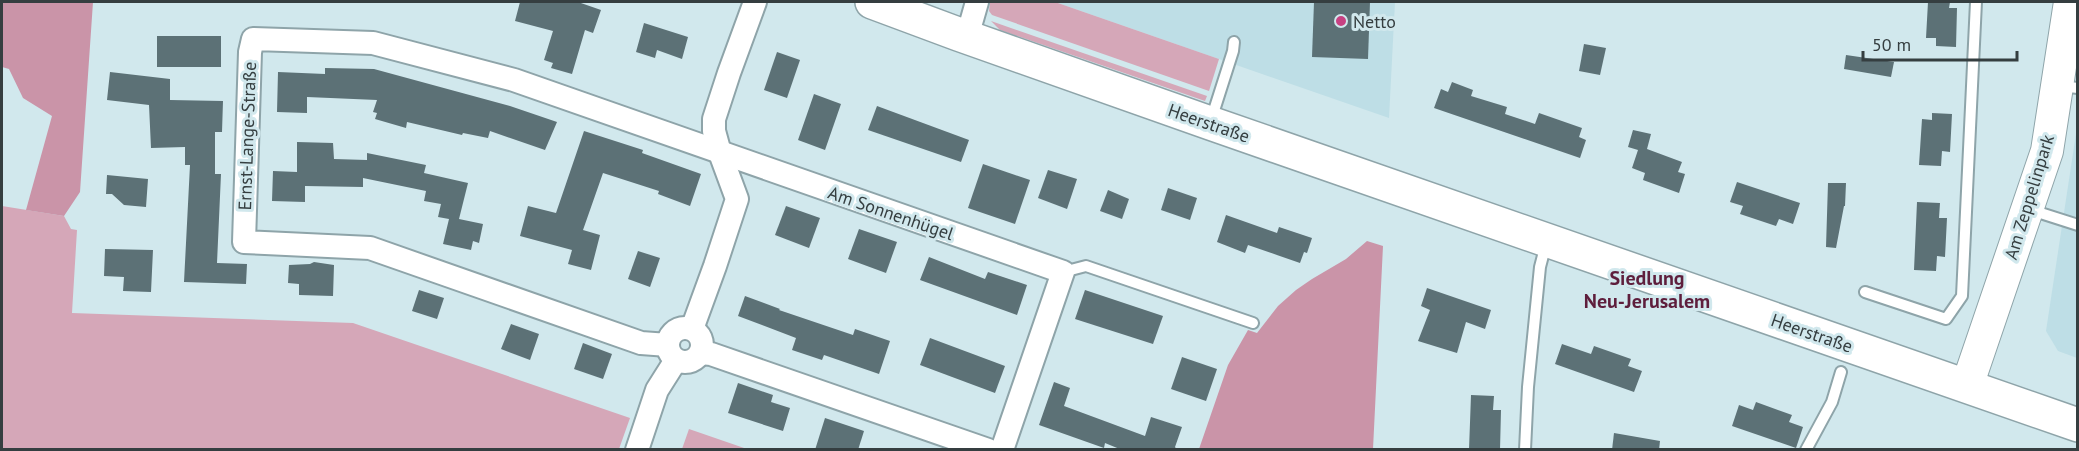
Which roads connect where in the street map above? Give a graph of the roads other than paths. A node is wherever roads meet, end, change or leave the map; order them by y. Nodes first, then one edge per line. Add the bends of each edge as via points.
1 (756, 2) edge
2 (872, 2) edge
3 (977, 2) edge
4 (1976, 2) edge
5 (2070, 2) edge
6 (967, 37) junction
7 (1234, 42) dead end
8 (2067, 87) edge
9 (1210, 123) junction
10 (720, 153) junction
11 (2028, 209) junction
12 (2078, 225) edge
13 (1547, 241) junction
14 (1063, 272) junction
15 (1865, 292) dead end
16 (1253, 323) dead end
17 (692, 329) junction
18 (701, 352) junction
19 (672, 353) junction
20 (1841, 372) dead end
21 (1967, 387) junction
22 (2078, 425) edge
23 (637, 450) edge
24 (988, 450) edge
25 (1002, 450) edge
26 (1525, 450) edge
27 (1806, 450) edge

1 - 10 street via 714,119
2 - 6 main road, Heerstraße
3 - 6 street
4 - 15 lane via 1962,296 1946,318
5 - 8 main road, Am Zeppelinpark
6 - 9 main road, Heerstraße
7 - 9 lane
8 - 11 main road, Am Zeppelinpark
9 - 13 main road, Heerstraße
10 - 14 street, Am Sonnenhügel
10 - 17 street via 737,199
10 - 19 street, Ernst-Lange-Straße via 514,80 373,43 253,39 244,242 370,248
11 - 12 lane
11 - 21 main road, Am Zeppelinpark
13 - 21 main road, Heerstraße
13 - 26 lane via 1540,267
14 - 16 lane, Am Sonnenhügel via 1086,266
14 - 25 street
17 - 18 street via 702,339
17 - 19 street via 681,328 669,339
18 - 19 street via 691,362 683,363
18 - 24 street
19 - 23 street
20 - 27 lane via 1832,402
21 - 22 main road, Heerstraße

